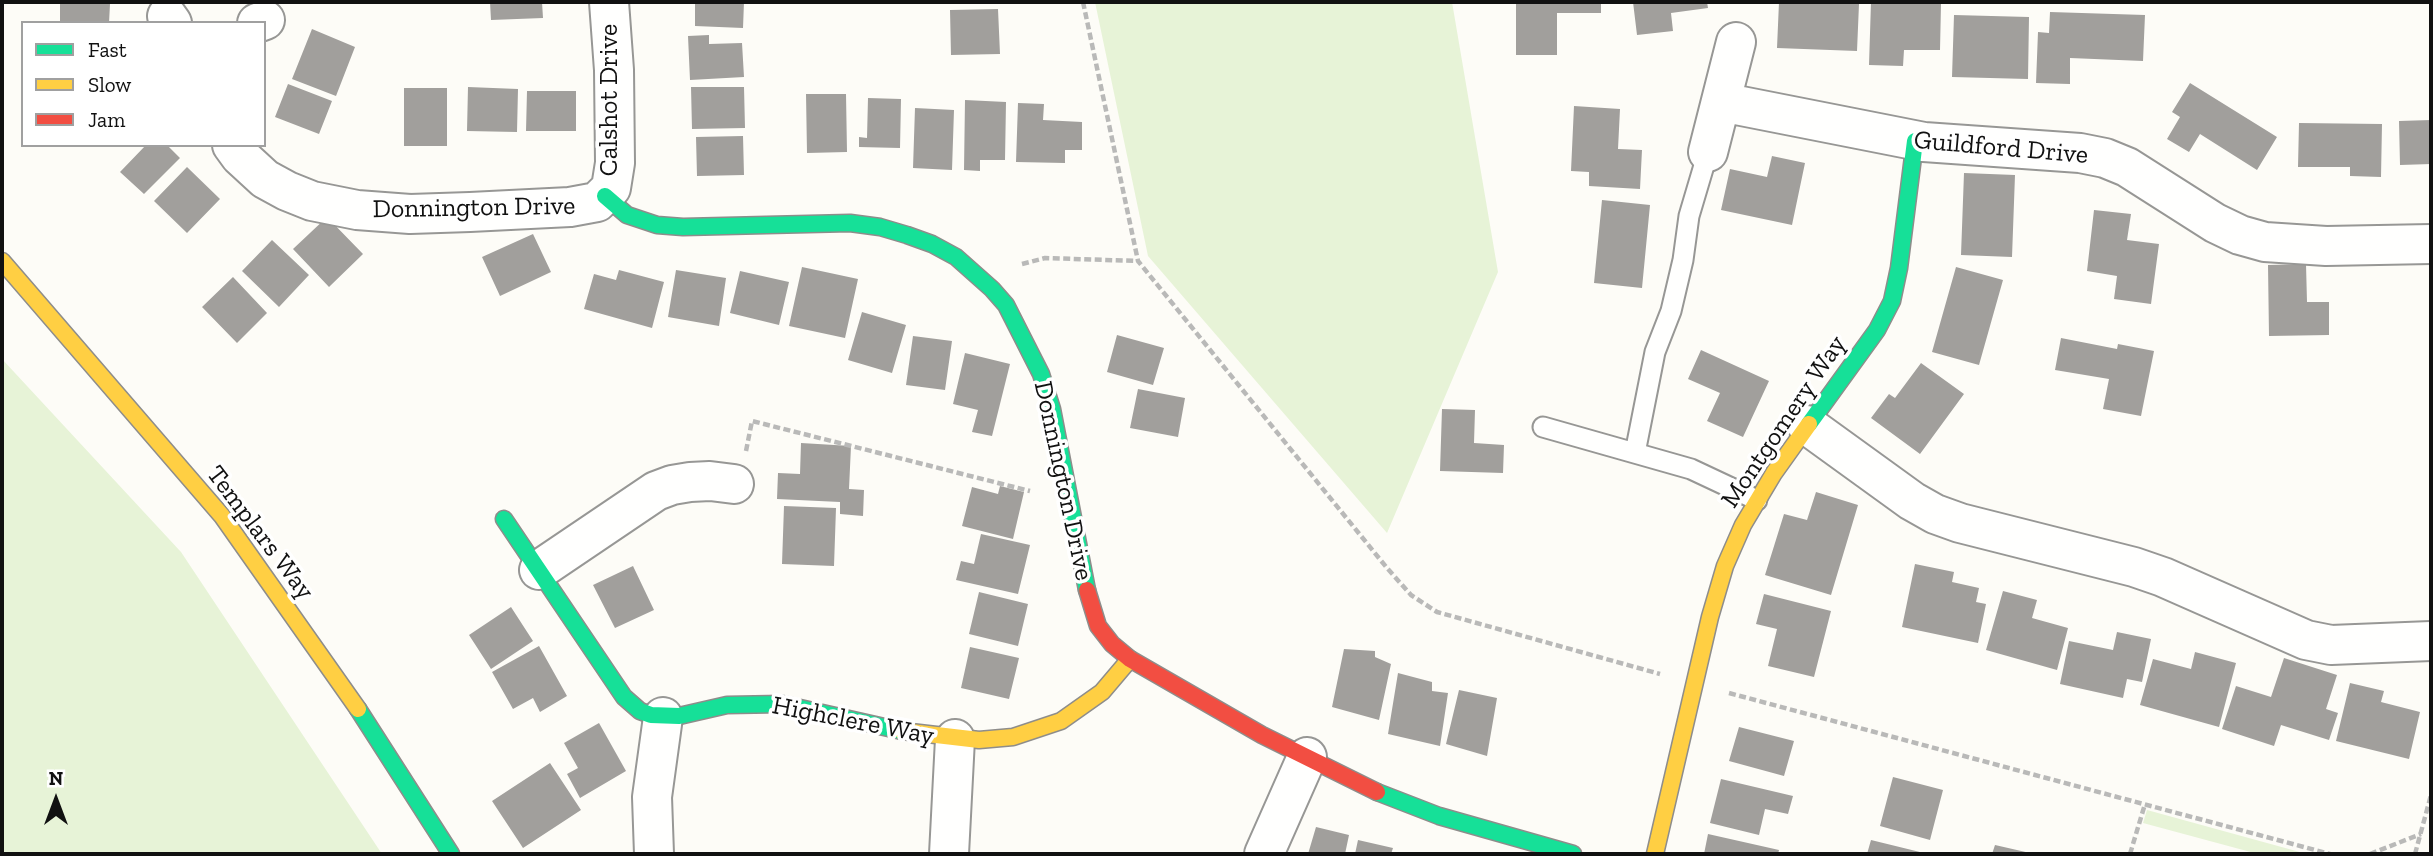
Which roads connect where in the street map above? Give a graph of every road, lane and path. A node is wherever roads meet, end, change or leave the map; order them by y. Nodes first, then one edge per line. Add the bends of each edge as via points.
1 (609, 2) edge
2 (1083, 2) edge
3 (1736, 42) dead end
4 (1721, 102) junction
5 (1915, 141) junction
6 (233, 147) edge
7 (1708, 152) joint
8 (605, 196) junction
9 (2431, 244) edge
10 (2, 261) edge
11 (1138, 261) junction
12 (990, 287) junction
13 (1807, 425) junction
14 (1543, 427) dead end
15 (1635, 453) junction
16 (734, 484) joint
17 (1757, 500) junction
18 (1069, 501) junction
19 (504, 519) dead end
20 (539, 570) junction
21 (2431, 641) edge
22 (1130, 659) junction
23 (1694, 684) junction
24 (663, 717) junction
25 (956, 739) junction
26 (1307, 757) junction
27 (2431, 795) edge
28 (2145, 804) junction
29 (2421, 834) junction
30 (451, 854) edge
31 (654, 854) edge
32 (949, 854) edge
33 (1264, 854) edge
34 (1573, 854) edge
35 (1656, 854) edge
36 (2130, 854) edge
37 (2330, 854) edge
38 (2370, 854) edge
39 (2415, 854) edge

1 - 8 street, Calshot Drive via 615,163
2 - 11 path
3 - 4 street
4 - 5 street, Guildford Drive
4 - 7 street
5 - 9 street, Guildford Drive via 2105,158 2215,223 2265,242
5 - 13 street, Montgomery Way via 1892,301 1877,330
6 - 8 street, Donnington Drive via 265,179 287,191 357,210 410,214 570,207
7 - 15 lane via 1689,216 1671,311 1655,352
8 - 12 street, Donnington Drive via 627,215 657,225 850,223 880,227 956,257
10 - 30 street, Templars Way via 222,516 367,722
11 - 12 path via 1045,258 1021,265
11 - 23 path via 1411,595 1437,612
12 - 18 street, Donnington Drive via 1006,305 1041,374
13 - 17 street, Montgomery Way
13 - 21 street via 1935,514 2144,570 2306,640 2331,645
14 - 15 lane
15 - 17 lane via 1691,469
16 - 18 path via 741,473 752,421
16 - 20 street via 690,482 656,491
17 - 23 street, Montgomery Way via 1725,566
18 - 22 street, Donnington Drive via 1098,626
19 - 20 street
20 - 24 street via 624,697 640,711
22 - 25 street, Highclere Way via 1102,692 1062,721 1013,737
22 - 26 street, Donnington Drive
23 - 28 path
23 - 35 street, Montgomery Way
24 - 25 street, Highclere Way via 727,705 782,704
24 - 31 street via 652,797
25 - 32 street
26 - 33 street
26 - 34 street, Donnington Drive via 1403,803
27 - 29 path
28 - 36 path
28 - 37 path
29 - 38 path
29 - 39 path

